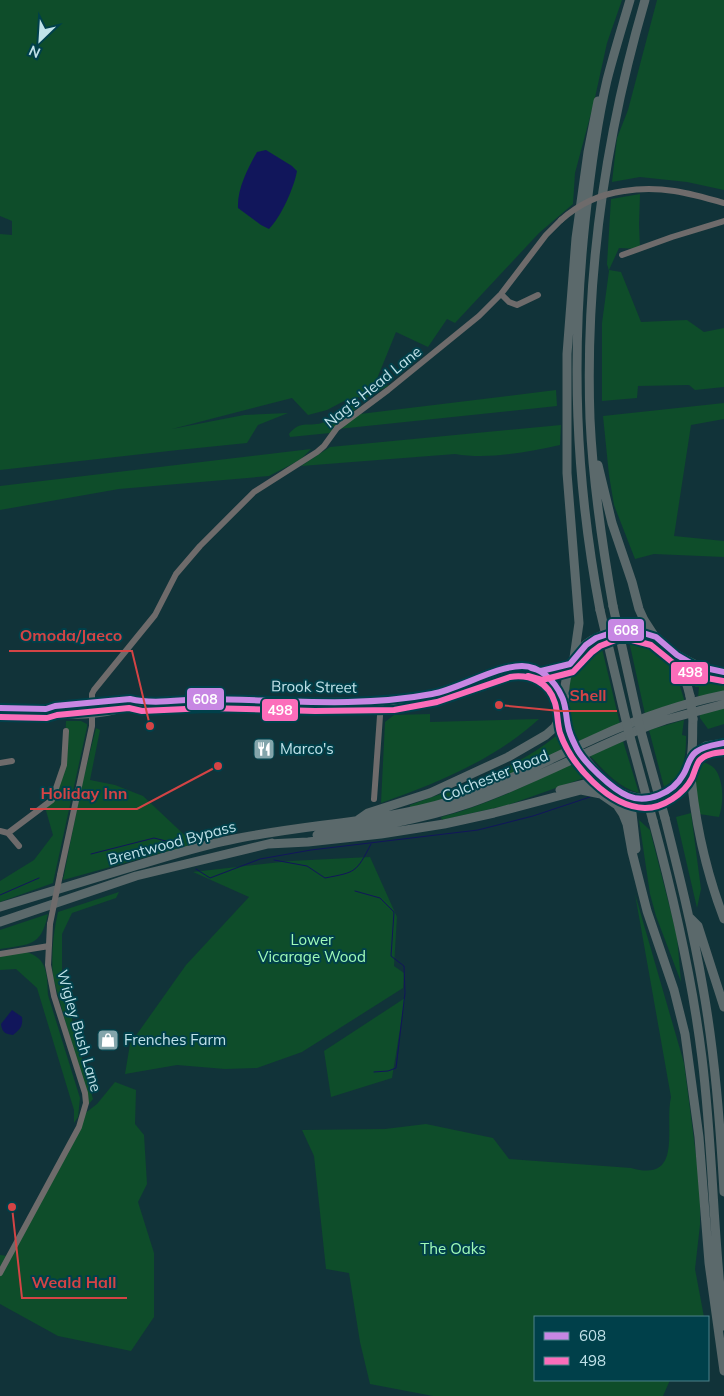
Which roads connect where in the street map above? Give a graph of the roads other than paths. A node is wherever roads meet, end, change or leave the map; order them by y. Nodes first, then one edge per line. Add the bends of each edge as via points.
1 (630, 0) edge
2 (645, 0) edge
3 (607, 82) junction
4 (724, 203) edge
5 (724, 221) edge
6 (622, 256) dead end
7 (500, 294) junction
8 (538, 295) dead end
9 (576, 344) junction
10 (592, 448) junction
11 (571, 514) junction
12 (655, 637) junction
13 (670, 650) junction
14 (572, 661) junction
15 (541, 671) junction
16 (724, 672) edge
17 (724, 695) edge
18 (564, 698) junction
19 (142, 702) junction
20 (381, 702) junction
21 (92, 703) junction
22 (724, 705) edge
23 (0, 708) edge
24 (46, 709) junction
25 (565, 709) junction
26 (92, 713) junction
27 (66, 731) dead end
28 (724, 743) edge
29 (690, 760) junction
30 (12, 761) dead end
31 (0, 763) edge
32 (615, 789) junction
33 (374, 799) dead end
34 (536, 801) junction
35 (355, 821) junction
36 (0, 831) edge
37 (8, 832) junction
38 (268, 844) junction
39 (19, 846) dead end
40 (637, 869) junction
41 (0, 907) edge
42 (689, 916) junction
43 (724, 919) edge
44 (0, 922) edge
45 (49, 946) junction
46 (0, 954) edge
47 (724, 1008) edge
48 (684, 1034) junction
49 (711, 1168) junction
50 (724, 1192) edge
51 (0, 1273) edge
52 (724, 1326) edge
53 (724, 1371) edge

1 - 3 highway
2 - 10 highway via 612,131 599,214 590,341
3 - 9 highway via 587,208
3 - 11 highway via 599,96 590,134 570,298 566,447
4 - 7 street, Nag's Head Lane, bridge via 662,188 624,191 590,200 546,235
5 - 6 street
7 - 8 street via 517,305
7 - 21 street, Nag's Head Lane via 462,331 337,428 317,452 266,483 224,521 176,574 155,615 94,690
9 - 11 highway via 570,397
9 - 49 highway, bridge via 576,403 589,547 628,730 675,906 692,987 704,1077
10 - 12 highway via 639,609
10 - 42 highway, bridge via 613,606 638,722
11 - 14 highway via 579,623
12 - 13 highway
12 - 14 highway via 633,631 611,632 589,641
13 - 16 highway via 693,665
13 - 29 highway, bridge via 688,684 693,719
14 - 15 main road, Brook Street
14 - 18 highway
15 - 18 main road
15 - 20 main road, Brook Street via 523,666 508,668 435,694
17 - 35 highway, Colchester Road via 646,717 468,795 412,811
18 - 25 highway
19 - 20 main road, Brook Street via 199,699
19 - 21 main road, Brook Street via 130,699
19 - 26 main road, Brook Street
20 - 33 street
21 - 24 main road, Brook Street
21 - 26 street
22 - 38 highway, Colchester Road via 648,726 502,791 441,812 374,827
23 - 24 main road, Brook Street
24 - 26 main road, Brook Street via 56,713
25 - 32 highway, bridge via 572,740 585,759
25 - 35 highway via 546,735 508,757 430,793 368,813
26 - 45 street, Wigley Bush Lane, bridge via 92,726 50,924
27 - 37 street via 64,765 52,800
28 - 29 highway via 706,746
29 - 32 highway via 676,785 658,796 638,798
29 - 43 highway via 699,836
30 - 31 street
32 - 34 highway via 579,784
32 - 40 highway via 632,813
34 - 38 highway via 472,818 381,834
34 - 40 highway via 581,790 610,798 627,824
35 - 41 highway, Brentwood Bypass via 229,840
36 - 37 street
37 - 39 street
38 - 44 highway, Brentwood Bypass via 136,876
40 - 48 highway
42 - 47 highway via 698,926
42 - 50 highway via 712,1044
45 - 46 street
45 - 51 street, Wigley Bush Lane via 48,965 54,996 86,1093 86,1103 79,1127
48 - 49 highway
48 - 53 highway via 699,1137 709,1263
49 - 52 highway

